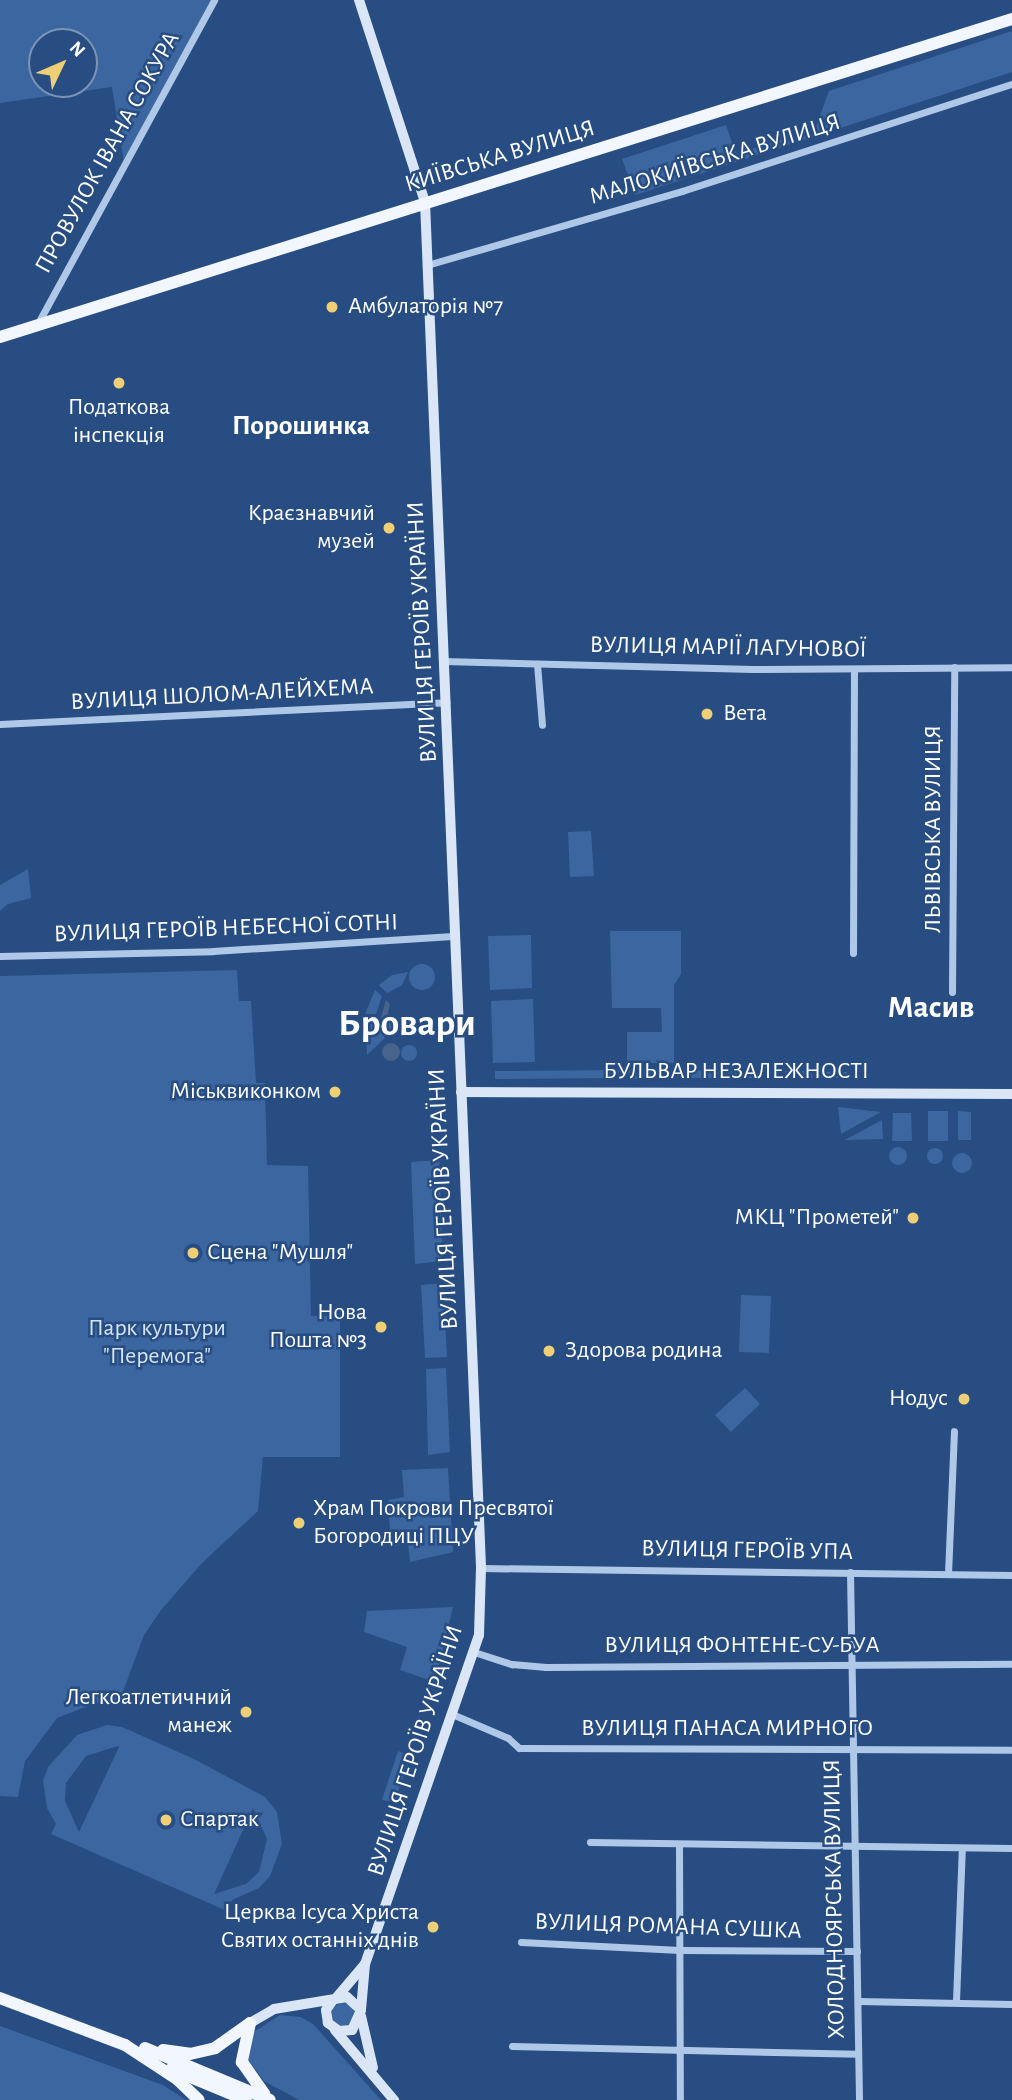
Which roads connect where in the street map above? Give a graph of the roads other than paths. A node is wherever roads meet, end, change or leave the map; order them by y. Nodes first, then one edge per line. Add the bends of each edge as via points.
1 (214, 0) edge
2 (359, 0) edge
3 (1012, 19) edge
4 (1012, 84) edge
5 (425, 202) junction
6 (427, 265) junction
7 (36, 326) junction
8 (0, 337) edge
9 (443, 661) junction
10 (537, 664) junction
11 (954, 667) junction
12 (1012, 667) edge
13 (854, 669) junction
14 (446, 702) junction
15 (0, 724) edge
16 (542, 725) dead end
17 (453, 936) junction
18 (853, 953) dead end
19 (0, 956) edge
20 (952, 992) dead end
21 (461, 1092) junction
22 (1012, 1094) edge
23 (954, 1431) dead end
24 (481, 1568) junction
25 (850, 1572) junction
26 (948, 1574) junction
27 (1012, 1575) edge
28 (474, 1652) junction
29 (850, 1664) junction
30 (1012, 1664) edge
31 (452, 1714) junction
32 (851, 1749) junction
33 (1012, 1750) edge
34 (590, 1842) dead end
35 (679, 1846) junction
36 (857, 1848) junction
37 (962, 1848) junction
38 (1012, 1848) edge
39 (521, 1942) dead end
40 (680, 1950) junction
41 (856, 1951) junction
42 (365, 1964) junction
43 (0, 1998) edge
44 (335, 1998) junction
45 (858, 2001) junction
46 (956, 2001) junction
47 (1012, 2004) edge
48 (292, 2008) junction
49 (361, 2012) junction
50 (250, 2023) junction
51 (332, 2028) junction
52 (512, 2046) dead end
53 (143, 2052) junction
54 (681, 2053) junction
55 (857, 2054) junction
56 (379, 2080) junction
57 (199, 2100) edge
58 (246, 2100) edge
59 (270, 2100) edge
60 (394, 2100) edge
61 (680, 2100) edge
62 (859, 2100) edge

1 - 7 street, ПРОВУЛОК ІВАНА СОКУРА
2 - 5 main road, ВУЛИЦЯ ГЕРОЇВ УКРАЇНИ
3 - 5 main road, КИЇВСЬКА ВУЛИЦЯ
4 - 6 street, МАЛОКИЇВСЬКА ВУЛИЦЯ via 670,195
5 - 6 main road, ВУЛИЦЯ ГЕРОЇВ УКРАЇНИ
5 - 7 main road, КИЇВСЬКА ВУЛИЦЯ
6 - 9 main road, ВУЛИЦЯ ГЕРОЇВ УКРАЇНИ
7 - 8 main road, КИЇВСЬКА ВУЛИЦЯ
9 - 10 street, ВУЛИЦЯ МАРІЇ ЛАГУНОВОЇ
9 - 14 main road, ВУЛИЦЯ ГЕРОЇВ УКРАЇНИ
10 - 13 street, ВУЛИЦЯ МАРІЇ ЛАГУНОВОЇ
10 - 16 street
11 - 12 street, ВУЛИЦЯ МАРІЇ ЛАГУНОВОЇ
11 - 13 street, ВУЛИЦЯ МАРІЇ ЛАГУНОВОЇ
11 - 20 street, ЛЬВІВСЬКА ВУЛИЦЯ
13 - 18 street
14 - 15 street, ВУЛИЦЯ ШОЛОМ-АЛЕЙХЕМА
14 - 17 main road, ВУЛИЦЯ ГЕРОЇВ УКРАЇНИ
17 - 19 street, ВУЛИЦЯ ГЕРОЇВ НЕБЕСНОЇ СОТНІ via 213,951
17 - 21 main road, ВУЛИЦЯ ГЕРОЇВ УКРАЇНИ
21 - 22 main road, БУЛЬВАР НЕЗАЛЕЖНОСТІ
21 - 24 main road, ВУЛИЦЯ ГЕРОЇВ УКРАЇНИ
23 - 26 street
24 - 25 street, ВУЛИЦЯ ГЕРОЇВ УПА
24 - 28 main road, ВУЛИЦЯ ГЕРОЇВ УКРАЇНИ via 480,1635
25 - 26 street, ВУЛИЦЯ ГЕРОЇВ УПА
25 - 29 street, ХОЛОДНОЯРСЬКА ВУЛИЦЯ
26 - 27 street, ВУЛИЦЯ ГЕРОЇВ УПА
28 - 29 street, ВУЛИЦЯ ФОНТЕНЕ-СУ-БУА via 512,1664 547,1667
28 - 31 main road, ВУЛИЦЯ ГЕРОЇВ УКРАЇНИ
29 - 30 street, ВУЛИЦЯ ФОНТЕНЕ-СУ-БУА
29 - 32 street, ХОЛОДНОЯРСЬКА ВУЛИЦЯ
31 - 32 street, ВУЛИЦЯ ПАНАСА МИРНОГО via 508,1738 519,1748
31 - 42 main road, ВУЛИЦЯ ГЕРОЇВ УКРАЇНИ
32 - 33 street, ВУЛИЦЯ ПАНАСА МИРНОГО
32 - 36 street, ХОЛОДНОЯРСЬКА ВУЛИЦЯ
34 - 35 street
35 - 36 street
35 - 40 street
36 - 37 street
36 - 41 street, ХОЛОДНОЯРСЬКА ВУЛИЦЯ
37 - 38 street
37 - 46 street
39 - 40 street, ВУЛИЦЯ РОМАНА СУШКА
40 - 41 street, ВУЛИЦЯ РОМАНА СУШКА
40 - 54 street
41 - 45 street, ХОЛОДНОЯРСЬКА ВУЛИЦЯ
42 - 44 main road, ВУЛИЦЯ ГЕРОЇВ УКРАЇНИ
42 - 49 main road, ВУЛИЦЯ ГЕРОЇВ УКРАЇНИ
43 - 53 main road
44 - 48 main road
44 - 49 main road via 351,1998
44 - 51 main road via 325,2015
45 - 46 street
45 - 55 street, ХОЛОДНОЯРСЬКА ВУЛИЦЯ
46 - 47 street
48 - 50 main road via 269,2011
48 - 51 main road
49 - 51 main road via 352,2030
49 - 56 main road, ВУЛИЦЯ ГЕРОЇВ УКРАЇНИ via 367,2049
50 - 53 main road via 215,2048 198,2053
50 - 59 main road via 242,2062 250,2080
51 - 56 main road
52 - 54 street
53 - 57 main road
53 - 58 main road
53 - 59 main road
54 - 55 street
54 - 61 street
55 - 62 street, ХОЛОДНОЯРСЬКА ВУЛИЦЯ
56 - 60 main road

